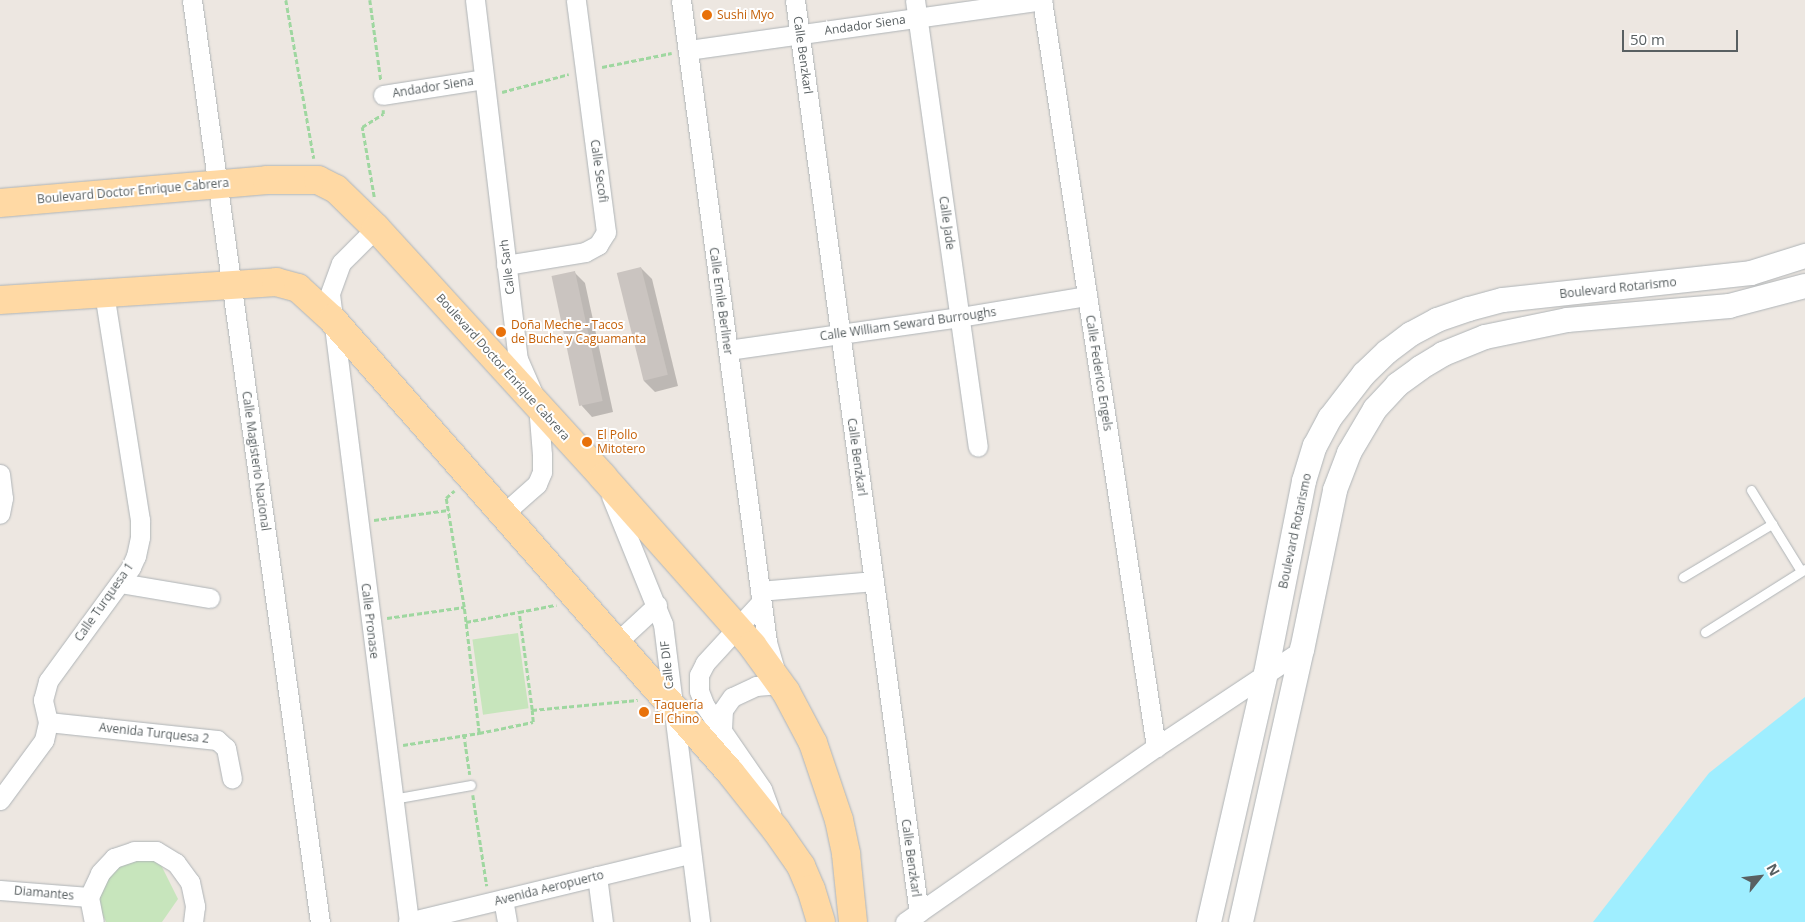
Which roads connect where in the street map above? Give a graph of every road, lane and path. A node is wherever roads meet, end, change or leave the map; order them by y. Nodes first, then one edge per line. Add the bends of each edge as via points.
1 (192, 0) edge
2 (286, 0) edge
3 (370, 0) edge
4 (475, 0) edge
5 (576, 0) edge
6 (681, 0) edge
7 (795, 0) edge
8 (1042, 0) edge
9 (916, 9) edge
10 (800, 34) junction
11 (688, 50) junction
12 (484, 79) junction
13 (383, 95) junction
14 (318, 180) junction
15 (218, 183) junction
16 (0, 203) edge
17 (376, 228) junction
18 (1805, 256) edge
19 (506, 265) junction
20 (231, 285) junction
21 (1805, 286) edge
22 (104, 293) junction
23 (1087, 296) junction
24 (0, 300) edge
25 (960, 317) junction
26 (332, 319) junction
27 (840, 334) junction
28 (728, 350) junction
29 (538, 405) junction
30 (978, 447) dead end
31 (0, 474) edge
32 (470, 477) junction
33 (603, 477) junction
34 (1751, 490) dead end
35 (448, 510) junction
36 (0, 514) edge
37 (503, 514) junction
38 (358, 523) junction
39 (1772, 524) junction
40 (1803, 570) edge
41 (1683, 577) dead end
42 (874, 580) junction
43 (120, 583) junction
44 (760, 596) junction
45 (210, 598) dead end
46 (579, 600) junction
47 (656, 605) junction
48 (464, 607) junction
49 (519, 612) junction
50 (370, 621) junction
51 (466, 622) junction
52 (738, 629) junction
53 (1705, 632) dead end
54 (616, 643) junction
55 (1302, 650) junction
56 (1266, 673) junction
57 (779, 684) junction
58 (667, 700) junction
59 (532, 710) junction
60 (48, 722) junction
61 (722, 730) junction
62 (480, 732) junction
63 (464, 734) junction
64 (1156, 747) junction
65 (387, 748) junction
66 (1280, 750) junction
67 (1245, 761) junction
68 (232, 778) dead end
69 (471, 785) junction
70 (393, 799) junction
71 (0, 800) edge
72 (776, 830) junction
73 (690, 854) junction
74 (597, 876) junction
75 (0, 890) edge
76 (88, 897) junction
77 (497, 901) junction
78 (912, 918) edge
79 (94, 922) edge
80 (193, 922) edge
81 (320, 922) edge
82 (409, 922) edge
83 (507, 922) edge
84 (603, 922) edge
85 (700, 922) edge
86 (821, 922) edge
87 (853, 922) edge
88 (1208, 922) edge
89 (1241, 922) edge

1 - 15 street, Calle Magisterio Nacional
2 - 14 path
3 - 13 path
4 - 12 street, Calle Sarh
5 - 19 street, Calle Secofi via 606,232 598,245 585,252
6 - 11 street, Calle Emile Berliner
7 - 10 street, Calle Benzkarl
8 - 9 street, Andador Siena
8 - 23 street, Calle Federico Engels
9 - 10 street, Andador Siena
9 - 25 street, Calle Jade
10 - 11 street, Andador Siena
10 - 27 street, Calle Benzkarl
11 - 28 street, Calle Emile Berliner
12 - 13 street, Andador Siena
12 - 19 street, Calle Sarh
13 - 17 path via 383,114 362,127
14 - 15 main road, Boulevard Doctor Enrique Cabrera
14 - 17 main road, Boulevard Doctor Enrique Cabrera via 336,189
15 - 16 main road, Boulevard Doctor Enrique Cabrera
15 - 20 street, Calle Magisterio Nacional
17 - 26 street, Calle Pronase via 341,263 330,294
17 - 29 main road, Boulevard Doctor Enrique Cabrera
18 - 56 street, Boulevard Rotarismo via 1751,273 1503,300 1437,320 1387,352 1345,396 1315,446 1304,481
19 - 29 street, Calle Sarh via 518,359
20 - 22 main road
20 - 26 main road via 276,282 298,288
20 - 81 street, Calle Magisterio Nacional
21 - 55 street via 1729,306 1567,320 1516,329 1465,344 1420,368 1397,385 1375,409 1349,453 1335,490
22 - 24 main road
22 - 43 street, Calle Turquesa 1 via 140,520 136,556
23 - 25 street, Calle William Seward Burroughs
23 - 64 street, Calle Federico Engels
25 - 27 street, Calle William Seward Burroughs
25 - 30 street, Calle Jade
26 - 32 main road
26 - 38 street, Calle Pronase
27 - 28 street, Calle William Seward Burroughs
27 - 42 street, Calle Benzkarl
28 - 44 street, Calle Emile Berliner
29 - 33 main road, Boulevard Doctor Enrique Cabrera
29 - 37 street, Calle Sarh via 542,472 537,484
31 - 36 street via 3,498
32 - 35 path via 446,498
32 - 37 main road
33 - 47 street, Calle DIF
33 - 52 main road, Boulevard Doctor Enrique Cabrera
34 - 39 lane
35 - 38 path
35 - 48 path
37 - 46 main road
38 - 50 street, Calle Pronase
39 - 40 lane
39 - 41 lane
40 - 53 lane
42 - 44 street
42 - 78 street, Calle Benzkarl
43 - 45 street
43 - 60 street, Calle Turquesa 1 via 48,681 43,700
44 - 52 street
44 - 57 street, Calle Emile Berliner via 767,642
46 - 49 path
46 - 54 main road
47 - 54 street
47 - 58 street, Calle DIF via 663,624
48 - 50 path
48 - 51 path
49 - 51 path
49 - 59 path
50 - 65 street, Calle Pronase
51 - 62 path
52 - 57 main road, Boulevard Doctor Enrique Cabrera
52 - 61 street via 705,663 698,675 704,704
54 - 58 main road
55 - 56 street
55 - 66 street
56 - 64 street
56 - 67 street, Boulevard Rotarismo
57 - 61 street via 756,686 732,697 723,710
57 - 87 main road, Boulevard Doctor Enrique Cabrera via 813,743 839,820
58 - 59 path
58 - 72 main road
58 - 73 street, Calle DIF
59 - 62 path via 533,722
60 - 68 street, Avenida Turquesa 2 via 217,740 226,748
60 - 71 street, Calle Turquesa 1 via 44,740
61 - 72 street via 762,789
62 - 63 path
63 - 65 path
63 - 69 path
64 - 78 street
65 - 70 street, Calle Pronase
66 - 67 street
66 - 89 street
67 - 88 street, Boulevard Rotarismo
69 - 70 lane
69 - 77 path
70 - 82 street, Calle Pronase
72 - 86 main road via 801,866
73 - 74 street, Avenida Aeropuerto
73 - 85 street, Calle DIF
74 - 77 street, Avenida Aeropuerto
74 - 84 street
75 - 76 street, Diamantes
76 - 79 street, Diamantes
76 - 80 street, Diamantes via 100,873 114,858 134,851 156,851 176,863 190,882 195,906
77 - 82 street, Avenida Aeropuerto
77 - 83 street

